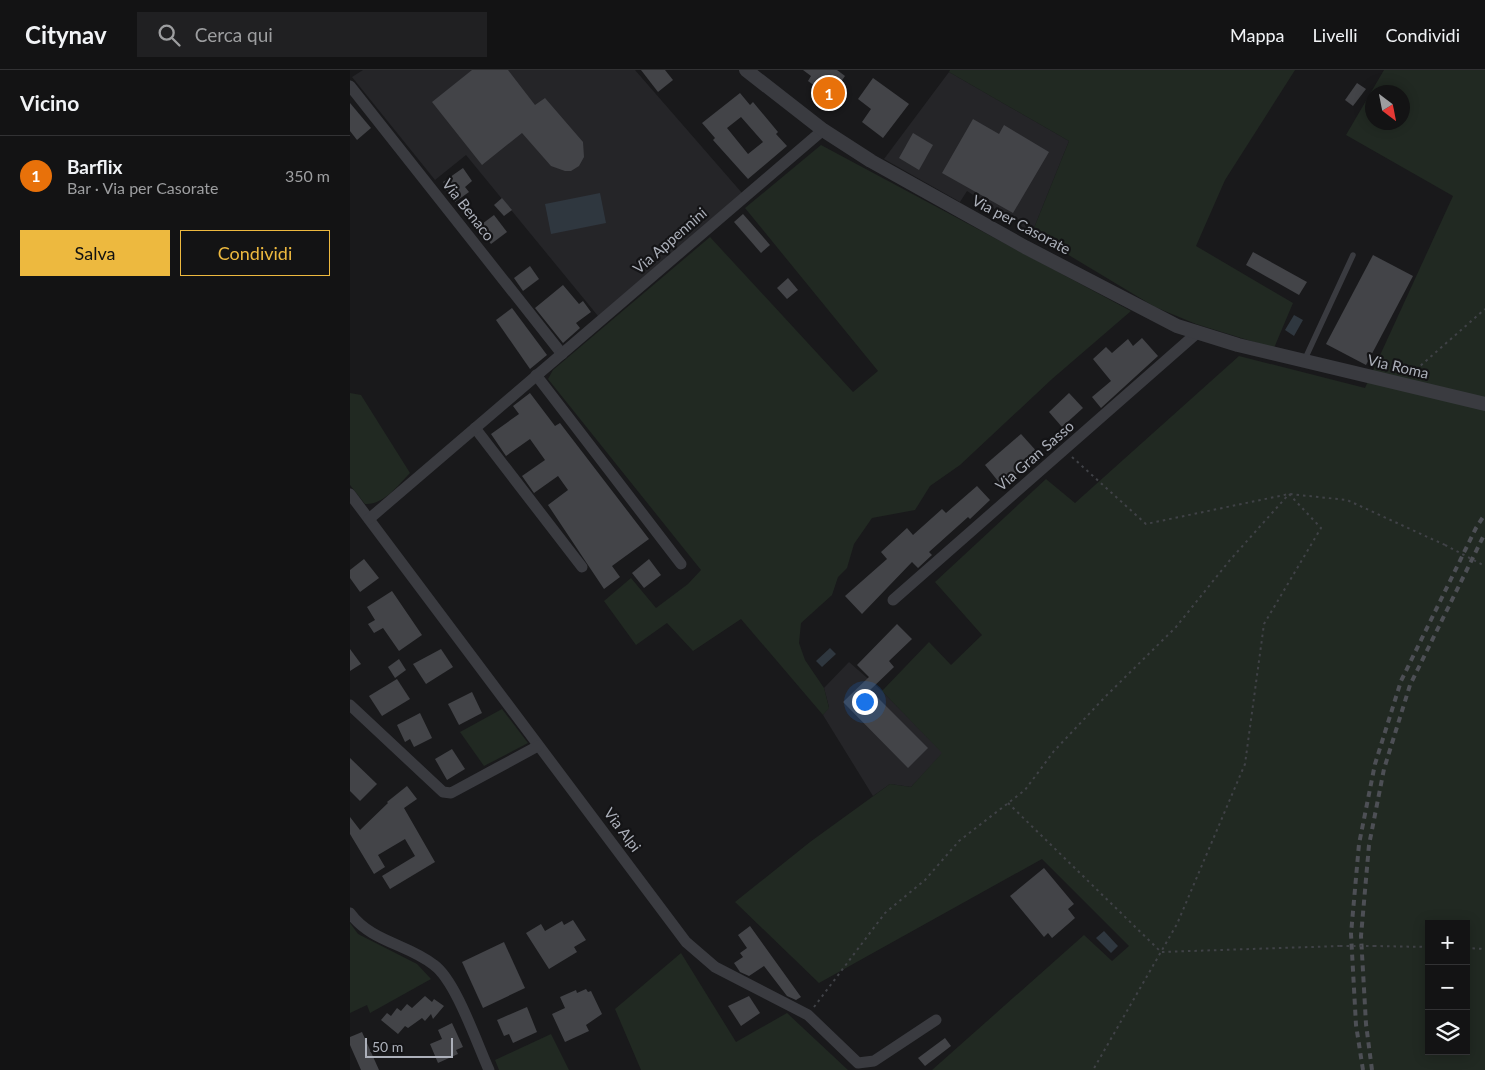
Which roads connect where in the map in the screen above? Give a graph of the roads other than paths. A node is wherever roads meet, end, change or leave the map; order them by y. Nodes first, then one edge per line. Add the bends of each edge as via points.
1 (746, 70) edge
2 (350, 86) edge
3 (823, 130) junction
4 (1354, 255) dead end
5 (1196, 333) junction
6 (562, 354) junction
7 (1304, 361) junction
8 (536, 375) junction
9 (1485, 404) edge
10 (475, 428) junction
11 (350, 494) edge
12 (369, 519) junction
13 (681, 564) dead end
14 (582, 567) dead end
15 (893, 600) dead end
16 (350, 705) edge
17 (538, 746) junction
18 (350, 913) edge
19 (936, 1020) dead end
20 (489, 1070) edge

1 - 3 street, Via per Casorate
2 - 6 street, Via Benaco
3 - 5 street, Via per Casorate via 871,161 1025,246
3 - 6 street, Via Appennini
4 - 7 lane
5 - 7 street, Via per Casorate
5 - 15 street, Via Gran Sasso
6 - 8 street, Via Appennini
7 - 9 street, Via Roma
8 - 10 street, Via Appennini
8 - 13 street
10 - 12 street, Via Appennini
10 - 14 street
11 - 12 street, Via Alpi
12 - 17 street, Via Alpi
16 - 17 street via 443,792 451,793
17 - 19 street, Via Alpi via 686,942 715,967 808,1015 858,1063 874,1061
18 - 20 street via 361,927 440,970 455,994

